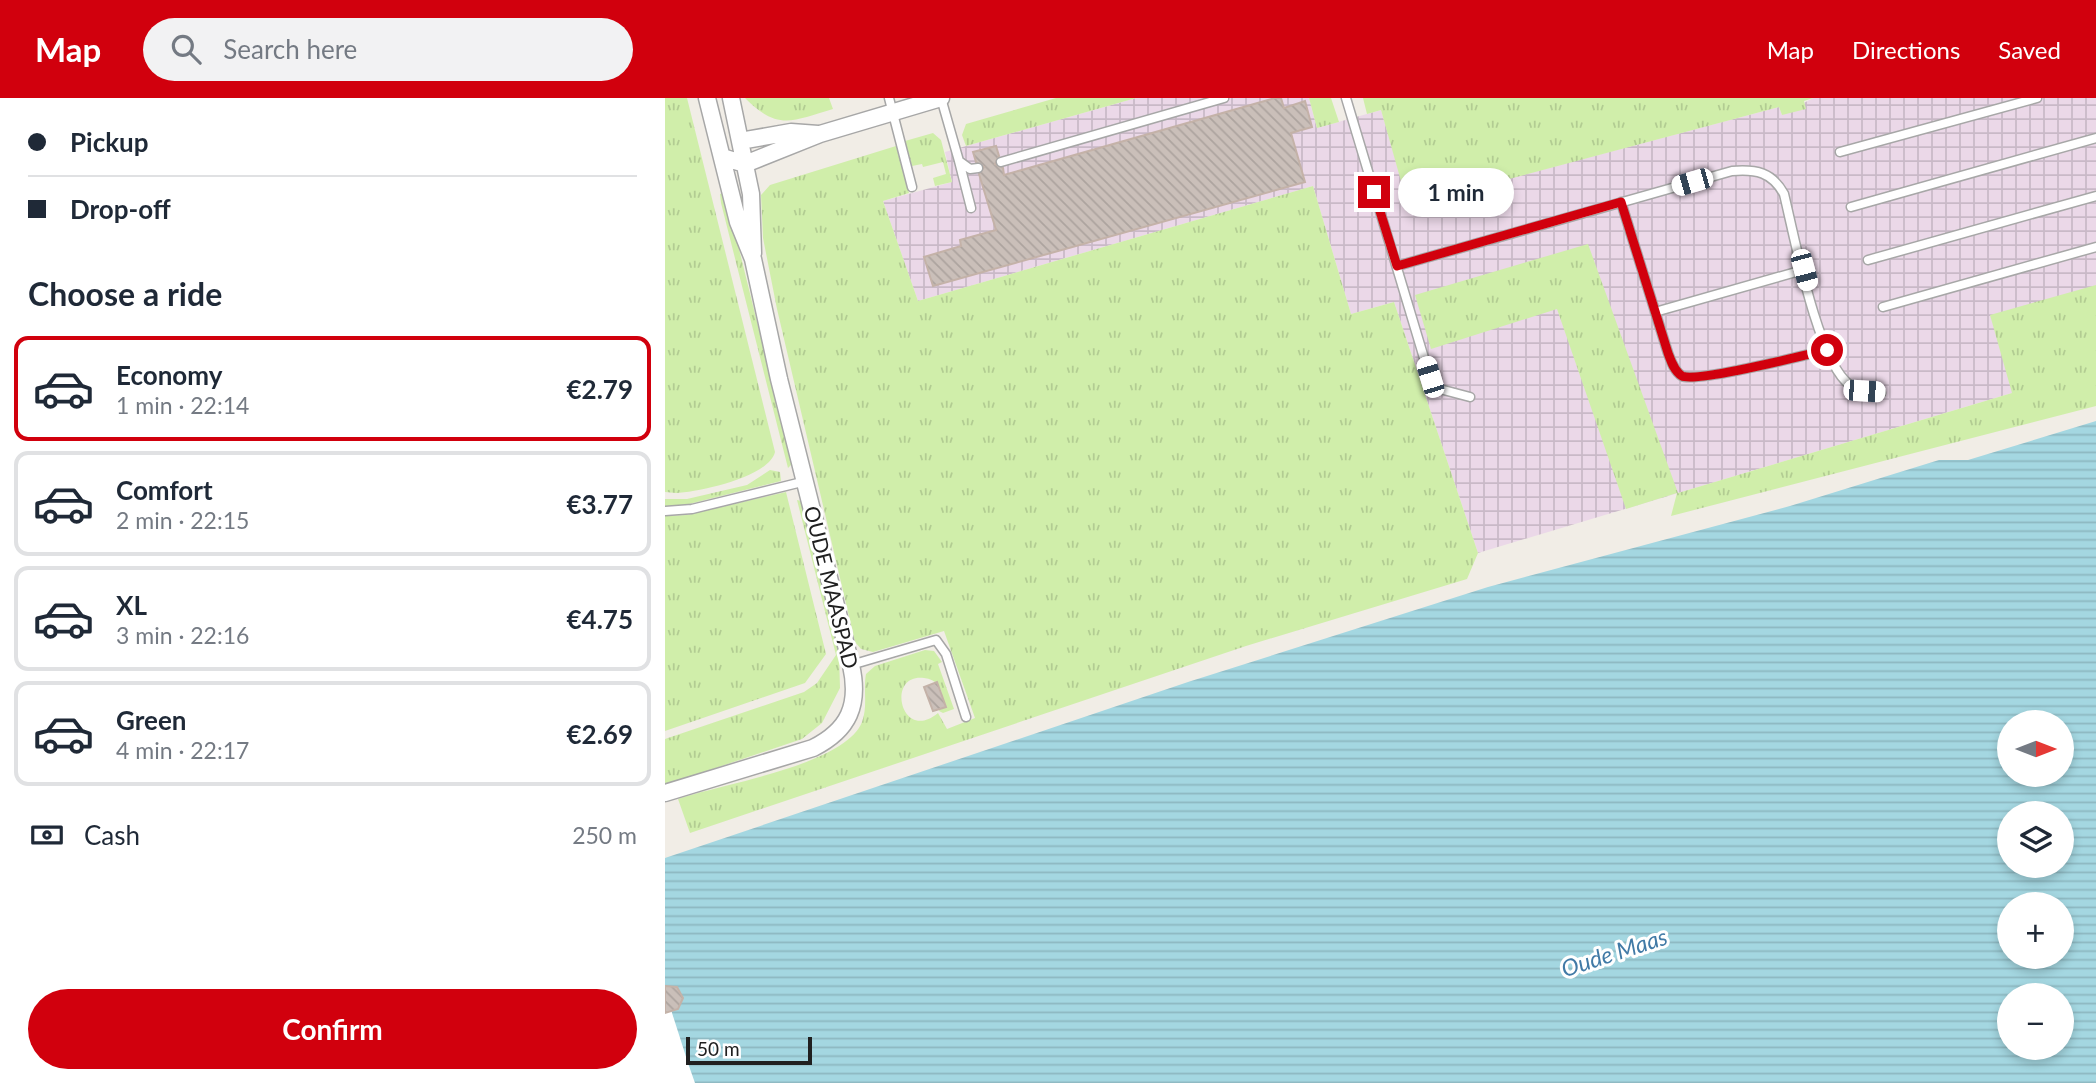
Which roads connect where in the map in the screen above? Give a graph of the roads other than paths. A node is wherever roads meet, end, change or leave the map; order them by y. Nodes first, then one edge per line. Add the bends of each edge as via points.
1 (707, 98) edge
2 (731, 98) edge
3 (941, 98) edge
4 (1224, 98) edge
5 (1346, 98) edge
6 (2037, 98) edge
7 (890, 105) edge
8 (820, 134) junction
9 (2096, 138) edge
10 (740, 141) junction
11 (1840, 152) dead end
12 (722, 157) junction
13 (959, 161) junction
14 (1000, 162) dead end
15 (745, 164) junction
16 (978, 168) dead end
17 (912, 187) dead end
18 (2096, 196) edge
19 (1621, 202) junction
20 (1851, 207) dead end
21 (971, 208) dead end
22 (2096, 247) edge
23 (753, 259) junction
24 (1868, 260) dead end
25 (1397, 266) junction
26 (1804, 270) junction
27 (1883, 307) dead end
28 (1655, 312) junction
29 (1827, 350) junction
30 (1881, 393) dead end
31 (1471, 397) dead end
32 (806, 481) junction
33 (665, 511) edge
34 (851, 665) junction
35 (967, 717) dead end
36 (665, 793) edge

1 - 12 street, OUDE MAASPAD
2 - 10 street, OUDE MAASPAD
3 - 7 street
3 - 13 lane
4 - 14 lane
5 - 25 lane
6 - 11 lane
7 - 8 street
7 - 17 lane
8 - 10 street via 791,132
8 - 15 street
9 - 20 lane
10 - 12 street
10 - 15 street, OUDE MAASPAD
12 - 15 street
12 - 23 street, OUDE MAASPAD via 737,222
13 - 16 lane via 970,169
13 - 21 lane
15 - 23 street, OUDE MAASPAD via 754,223
18 - 24 lane
19 - 25 lane
19 - 26 lane via 1732,171 1764,173 1777,181 1784,194
19 - 28 lane
22 - 27 lane
23 - 32 street, OUDE MAASPAD
25 - 31 lane via 1436,388
26 - 28 lane
26 - 29 lane
28 - 29 lane via 1674,369 1691,378
29 - 30 lane via 1850,385
32 - 33 lane via 692,509
32 - 34 street, OUDE MAASPAD
34 - 35 lane via 936,640 946,654
34 - 36 street, OUDE MAASPAD via 853,707 833,738

